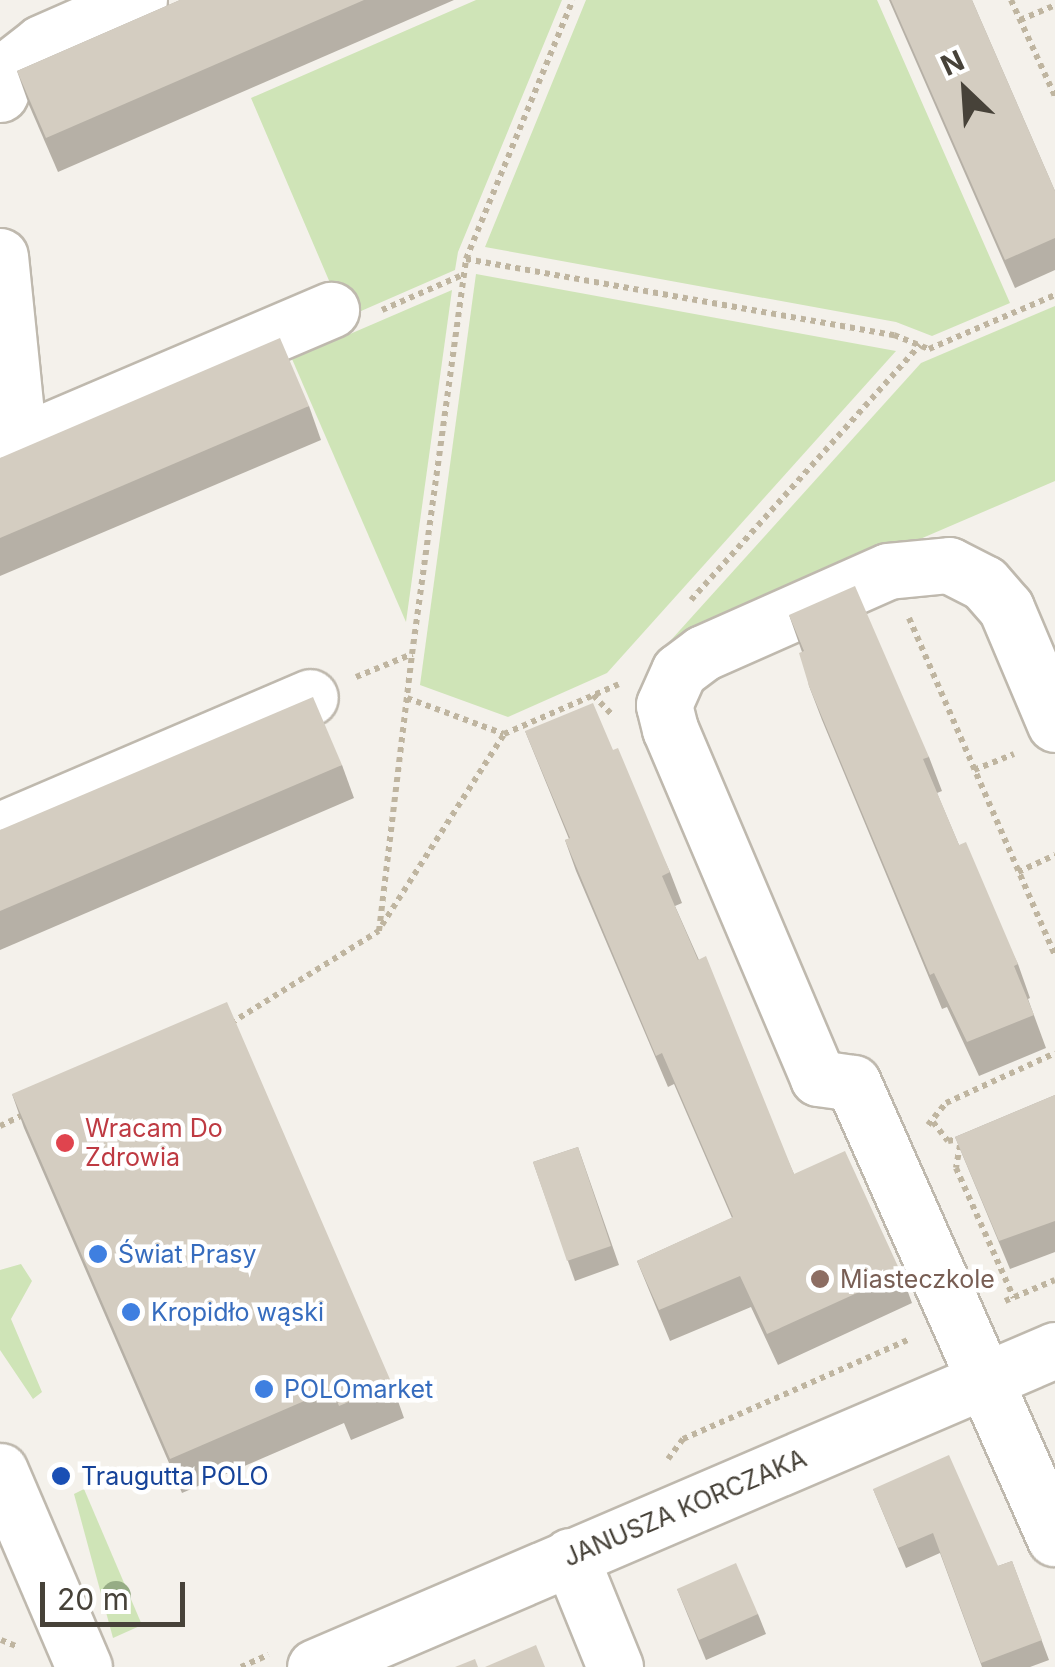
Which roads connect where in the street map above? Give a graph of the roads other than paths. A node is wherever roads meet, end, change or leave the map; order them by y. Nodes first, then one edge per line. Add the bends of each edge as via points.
1 (139, 0) edge
2 (4, 75) edge
3 (0, 256) edge
4 (330, 310) road end
5 (9, 447) edge
6 (310, 697) edge
7 (1055, 724) edge
8 (0, 830) edge
9 (1055, 1350) edge
10 (987, 1378) junction
11 (0, 1471) edge
12 (1055, 1538) edge
13 (570, 1556) junction
14 (22, 1582) edge
15 (84, 1667) edge
16 (315, 1667) edge
17 (615, 1667) edge

1 - 2 street via 42,43
3 - 5 street
4 - 5 street
6 - 8 street
7 - 10 street via 1006,608 984,582 949,566 888,570 653,671 670,729 818,1078 853,1083
9 - 10 street, JANUSZA KORCZAKA
10 - 12 street
10 - 13 street, JANUSZA KORCZAKA
11 - 14 street
13 - 16 street, JANUSZA KORCZAKA
13 - 17 street
14 - 15 street

